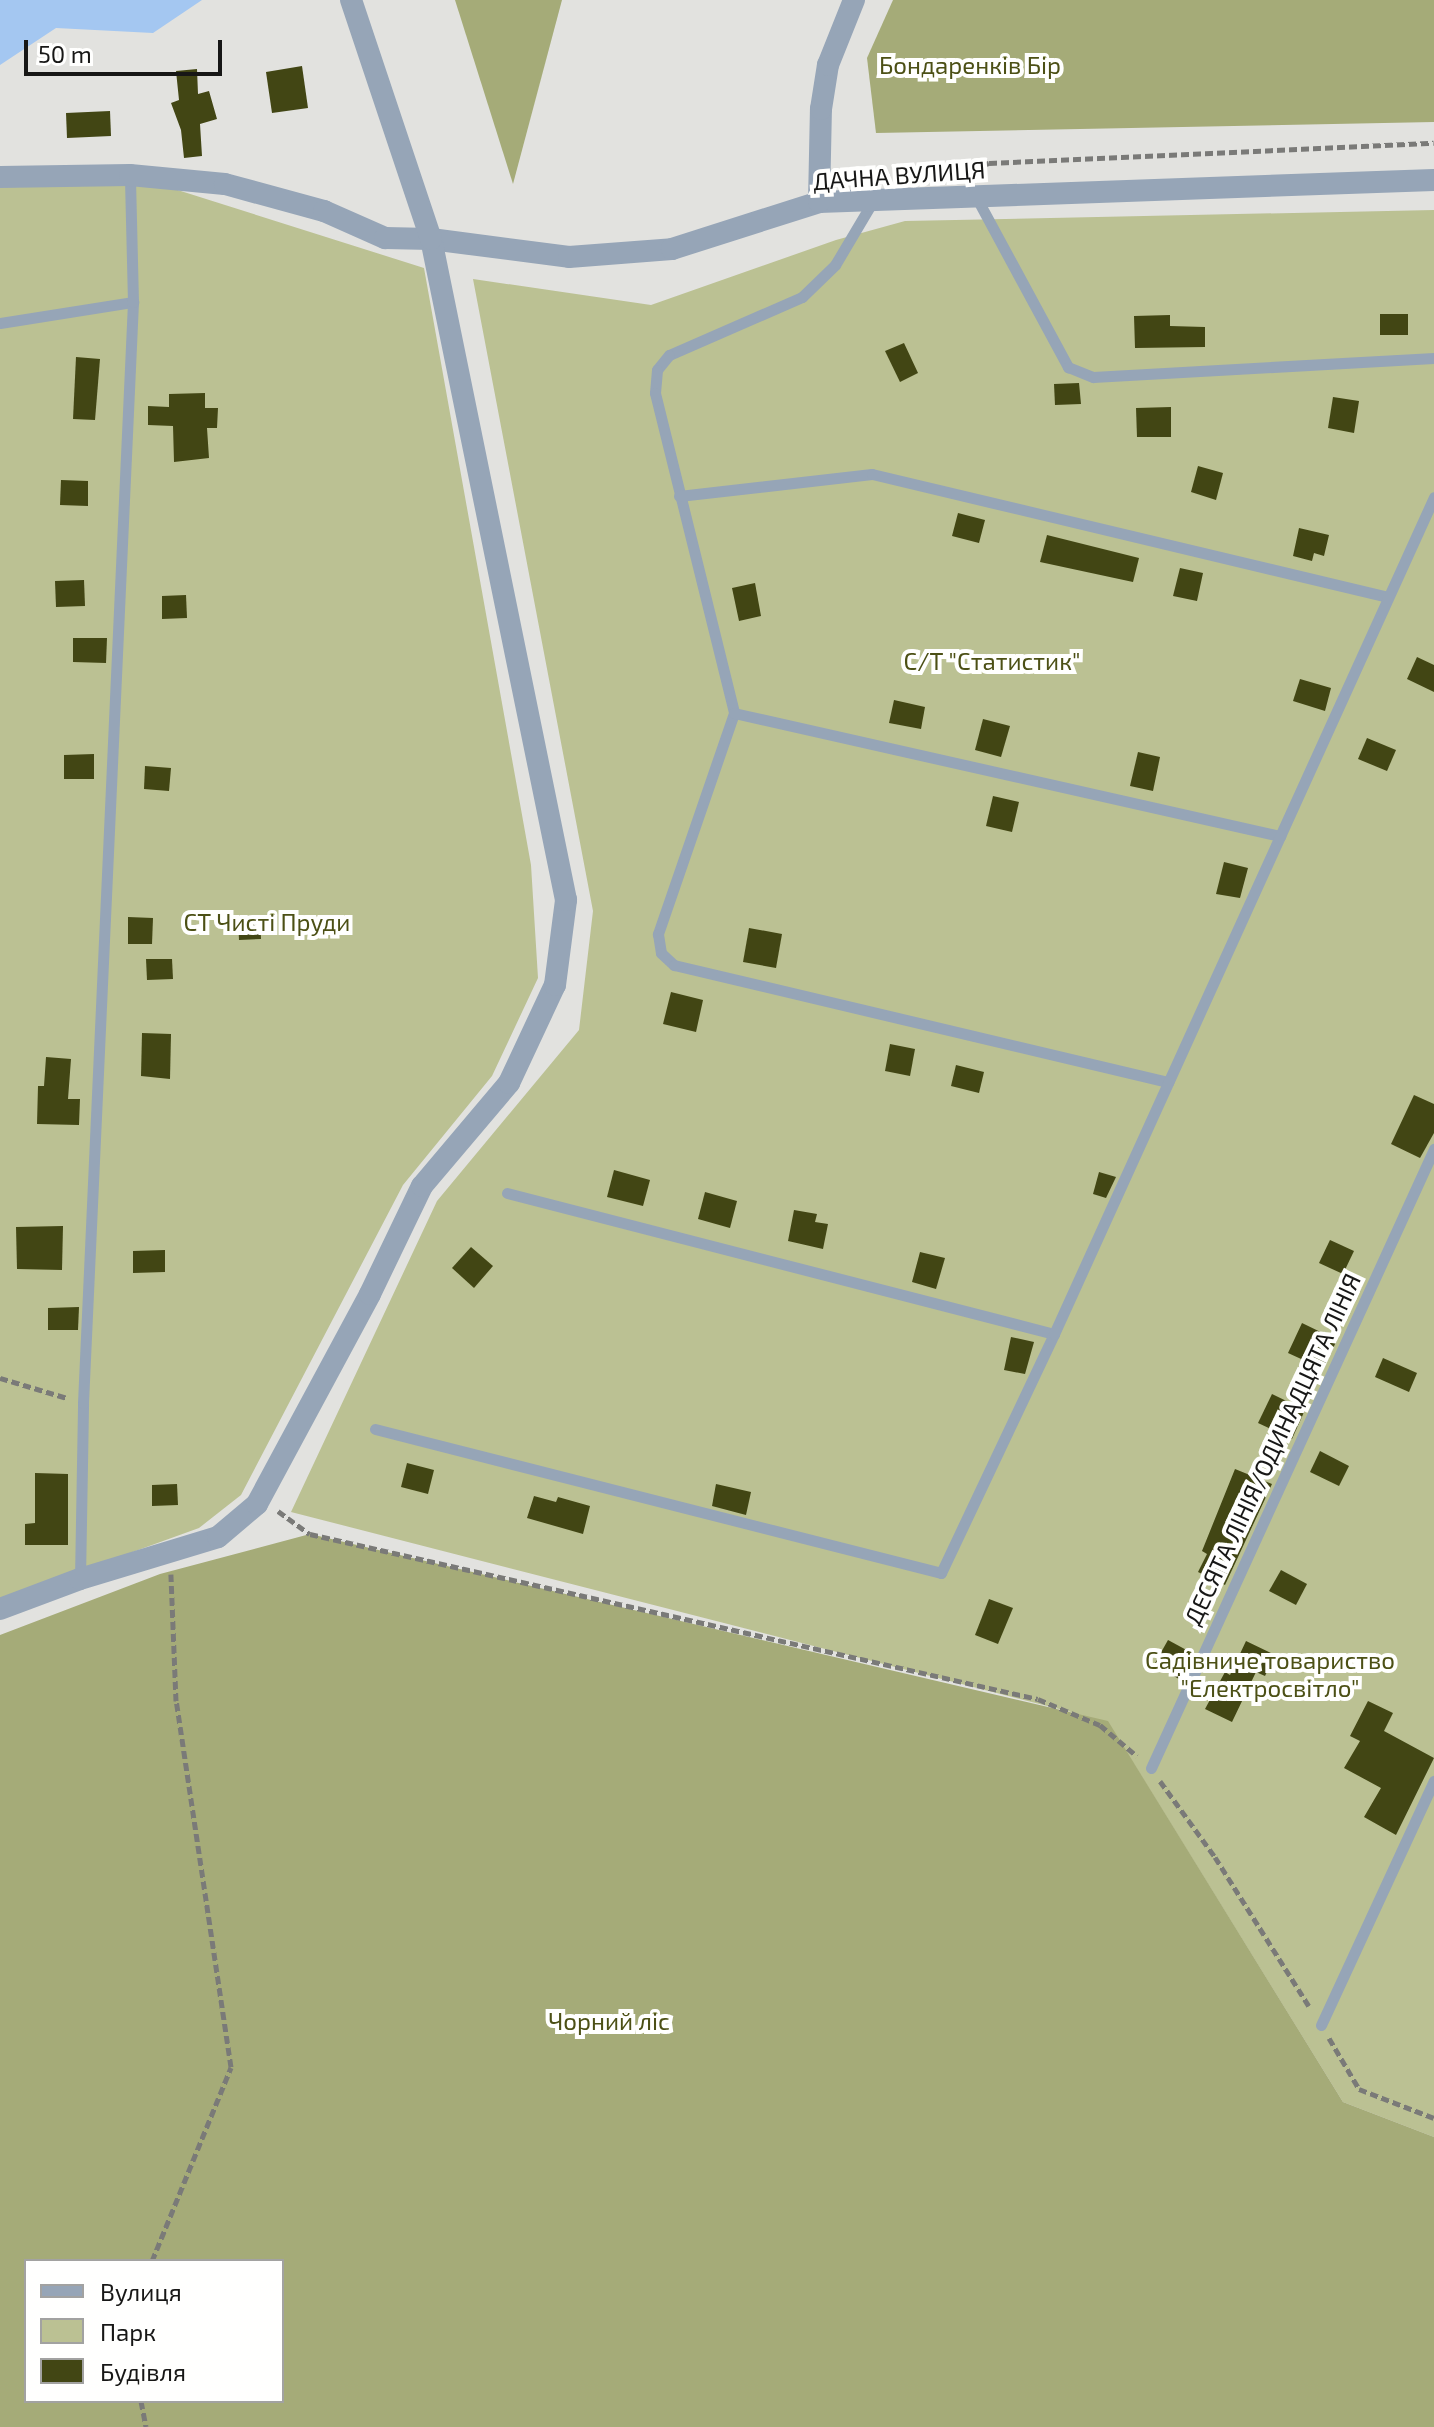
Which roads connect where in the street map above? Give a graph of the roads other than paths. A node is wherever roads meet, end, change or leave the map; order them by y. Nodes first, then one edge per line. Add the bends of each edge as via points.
1 (351, 0) edge
2 (854, 0) edge
3 (130, 175) junction
4 (0, 177) edge
5 (1434, 180) edge
6 (975, 194) junction
7 (876, 197) junction
8 (819, 202) junction
9 (431, 239) junction
10 (133, 302) junction
11 (0, 323) edge
12 (1434, 358) edge
13 (679, 496) junction
14 (1434, 497) edge
15 (1388, 597) junction
16 (734, 713) junction
17 (1280, 836) junction
18 (1168, 1082) junction
19 (1434, 1149) edge
20 (507, 1193) dead end
21 (1054, 1334) junction
22 (375, 1429) dead end
23 (80, 1579) junction
24 (0, 1609) edge
25 (1151, 1768) road end
26 (1434, 1781) edge
27 (1321, 2025) road end

1 - 9 street
2 - 8 street via 828,65 821,109
3 - 4 street, ДАЧНА ВУЛИЦЯ
3 - 9 street, ДАЧНА ВУЛИЦЯ via 225,184 324,211 385,238
3 - 10 lane
5 - 6 street, ДАЧНА ВУЛИЦЯ
6 - 7 street, ДАЧНА ВУЛИЦЯ
6 - 12 lane via 1068,367 1093,377
7 - 8 street, ДАЧНА ВУЛИЦЯ
7 - 13 lane via 835,265 802,297 669,355 657,370 655,393
8 - 9 street, ДАЧНА ВУЛИЦЯ via 672,249 569,257
9 - 23 street via 566,900 555,985 509,1083 422,1186 261,1498 218,1537
10 - 11 lane
10 - 23 lane via 83,1403
13 - 15 lane via 872,474
13 - 16 lane
14 - 15 lane
15 - 17 lane
16 - 17 lane
16 - 18 lane via 658,934 661,953 674,965
17 - 18 lane
18 - 21 lane
19 - 25 lane, ДЕСЯТА ЛІНІЯ/ОДИНАДЦЯТА ЛІНІЯ
20 - 21 lane
21 - 22 lane via 941,1573
23 - 24 street
26 - 27 lane

